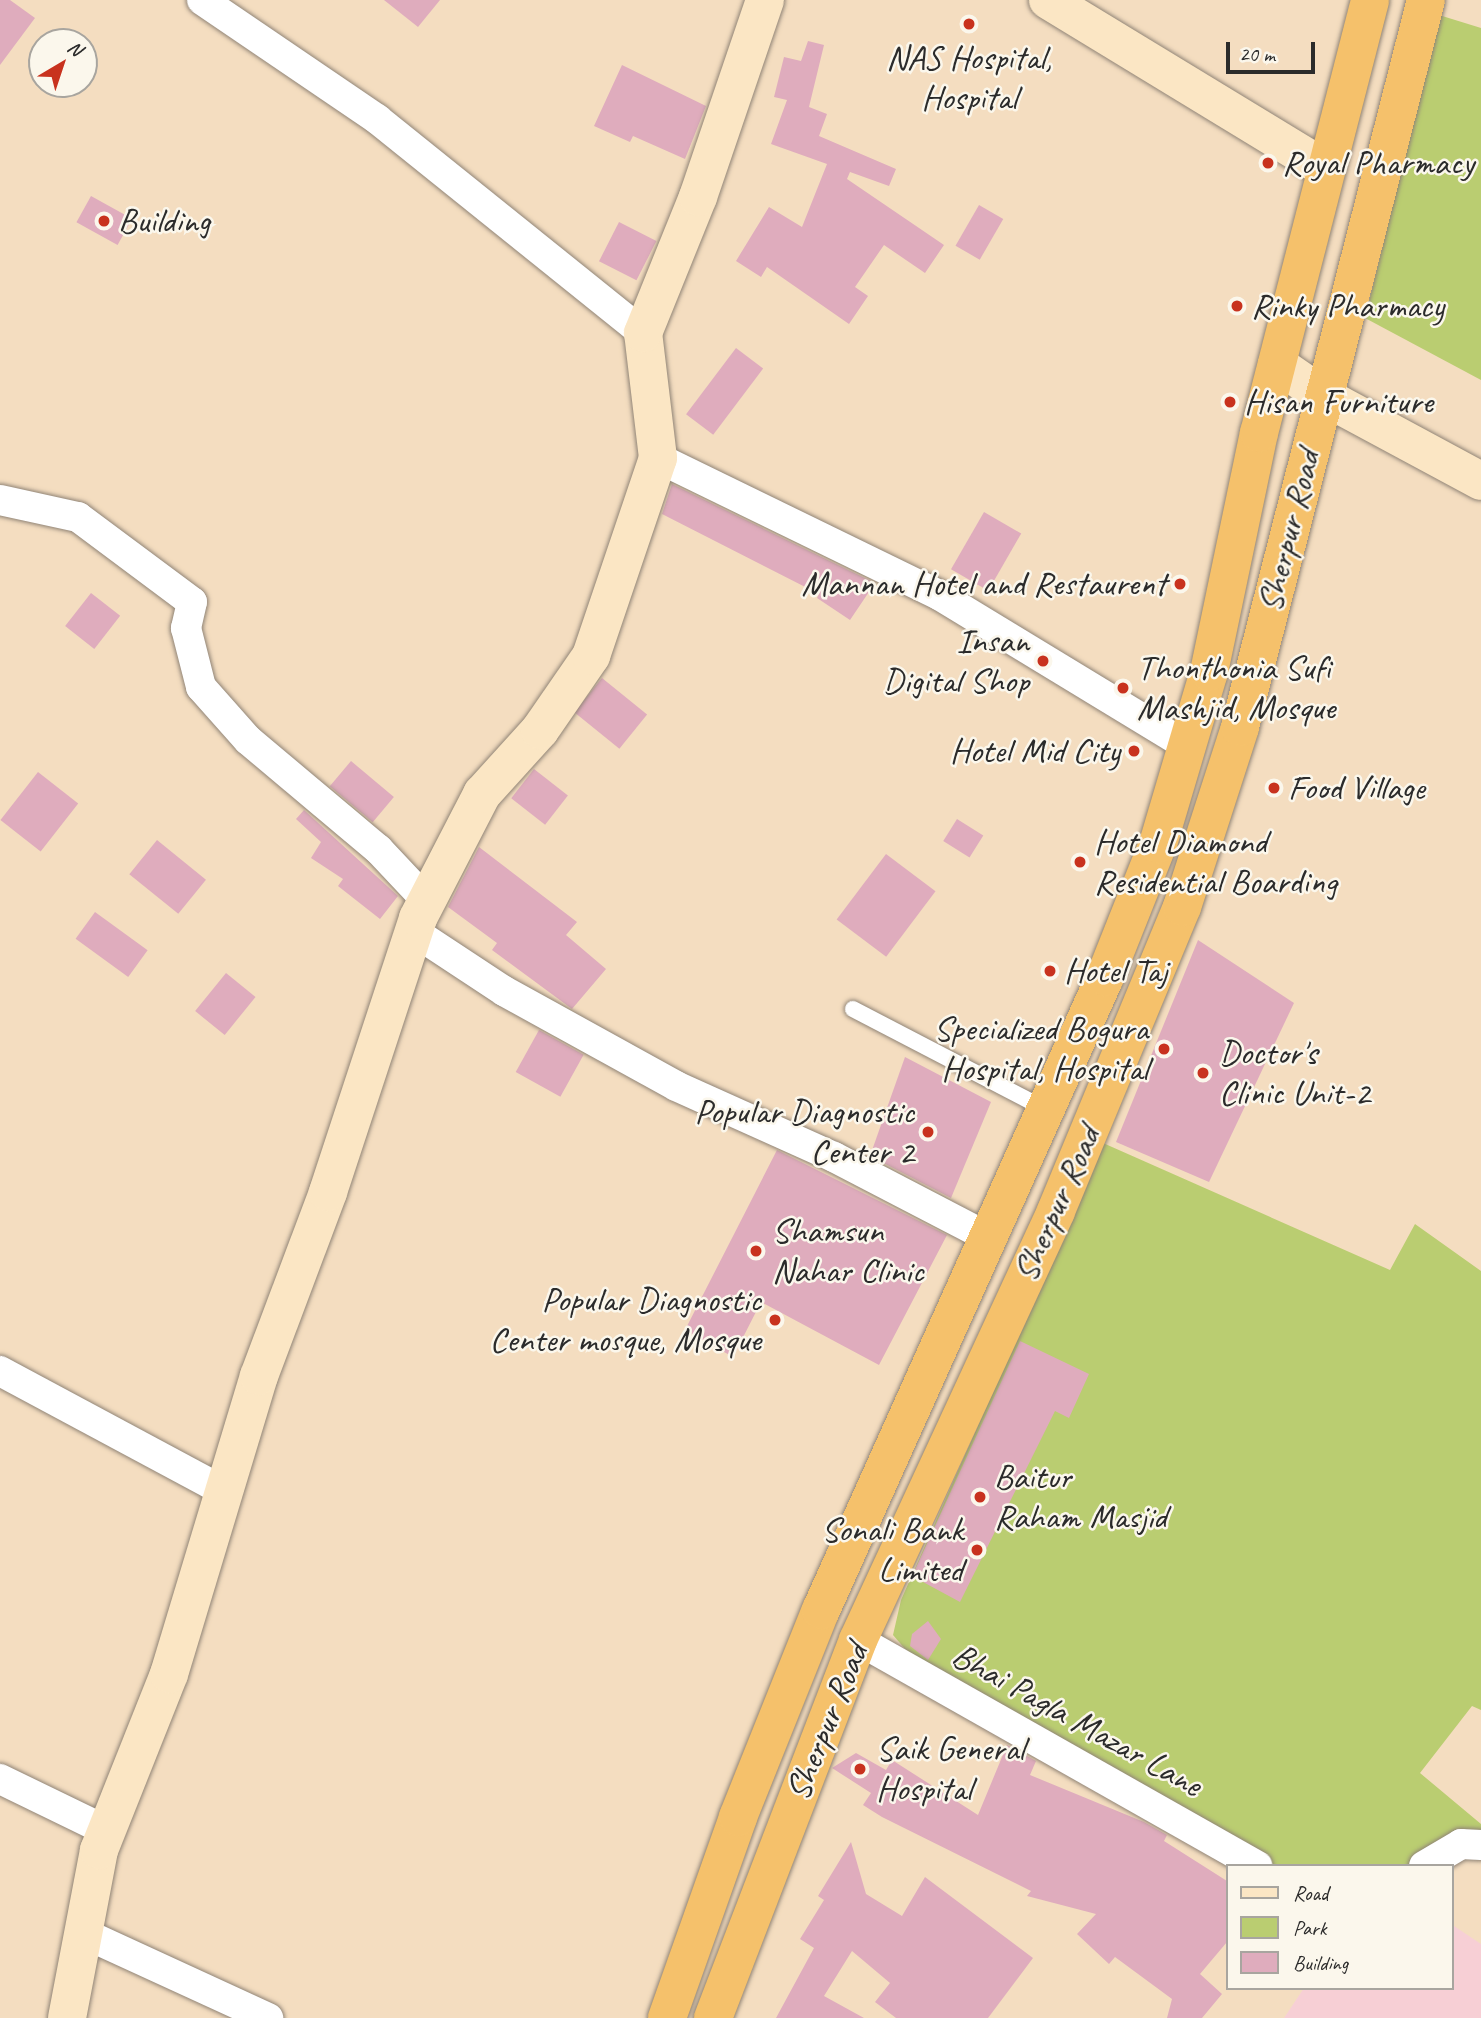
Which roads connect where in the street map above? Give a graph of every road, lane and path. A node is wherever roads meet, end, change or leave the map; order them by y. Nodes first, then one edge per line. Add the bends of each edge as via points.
1 (202, 0) edge
2 (765, 0) edge
3 (1048, 0) edge
4 (1370, 0) edge
5 (1426, 0) edge
6 (1326, 169) junction
7 (643, 333) junction
8 (1276, 364) junction
9 (1323, 396) junction
10 (659, 457) junction
11 (1481, 481) edge
12 (0, 500) edge
13 (1189, 747) junction
14 (420, 916) junction
15 (853, 1009) dead end
16 (1045, 1109) junction
17 (988, 1237) junction
18 (0, 1371) edge
19 (224, 1491) junction
20 (858, 1640) junction
21 (0, 1779) edge
22 (107, 1831) junction
23 (1481, 1845) edge
24 (1253, 1864) edge
25 (1427, 1864) edge
26 (83, 1933) junction
27 (67, 2018) edge
28 (268, 2018) edge
29 (667, 2018) edge
30 (713, 2018) edge

1 - 7 street via 377,119
2 - 7 street via 698,197
3 - 6 street
4 - 6 highway, Sherpur Road
5 - 9 highway, Sherpur Road
6 - 8 highway, Sherpur Road
7 - 10 street
8 - 9 street
8 - 13 highway, Sherpur Road
9 - 11 street
9 - 20 highway, Sherpur Road via 1240,727 1182,907 1056,1211
10 - 13 street via 939,595
10 - 14 street via 591,656 540,730 482,794
12 - 14 street via 78,517 192,602 186,628 201,687 248,740 378,849
13 - 16 highway, Sherpur Road via 1158,844
14 - 17 street via 504,991 676,1086 834,1157
14 - 19 street via 328,1192 259,1376
15 - 16 lane
16 - 17 highway, Sherpur Road
17 - 29 highway, Sherpur Road via 821,1610 738,1817
18 - 19 street
19 - 22 street via 169,1674
20 - 24 street, Bhai Pagla Mazar Lane
20 - 30 highway, Sherpur Road
21 - 22 street
22 - 26 street
23 - 25 street via 1461,1844
26 - 27 street
26 - 28 street

